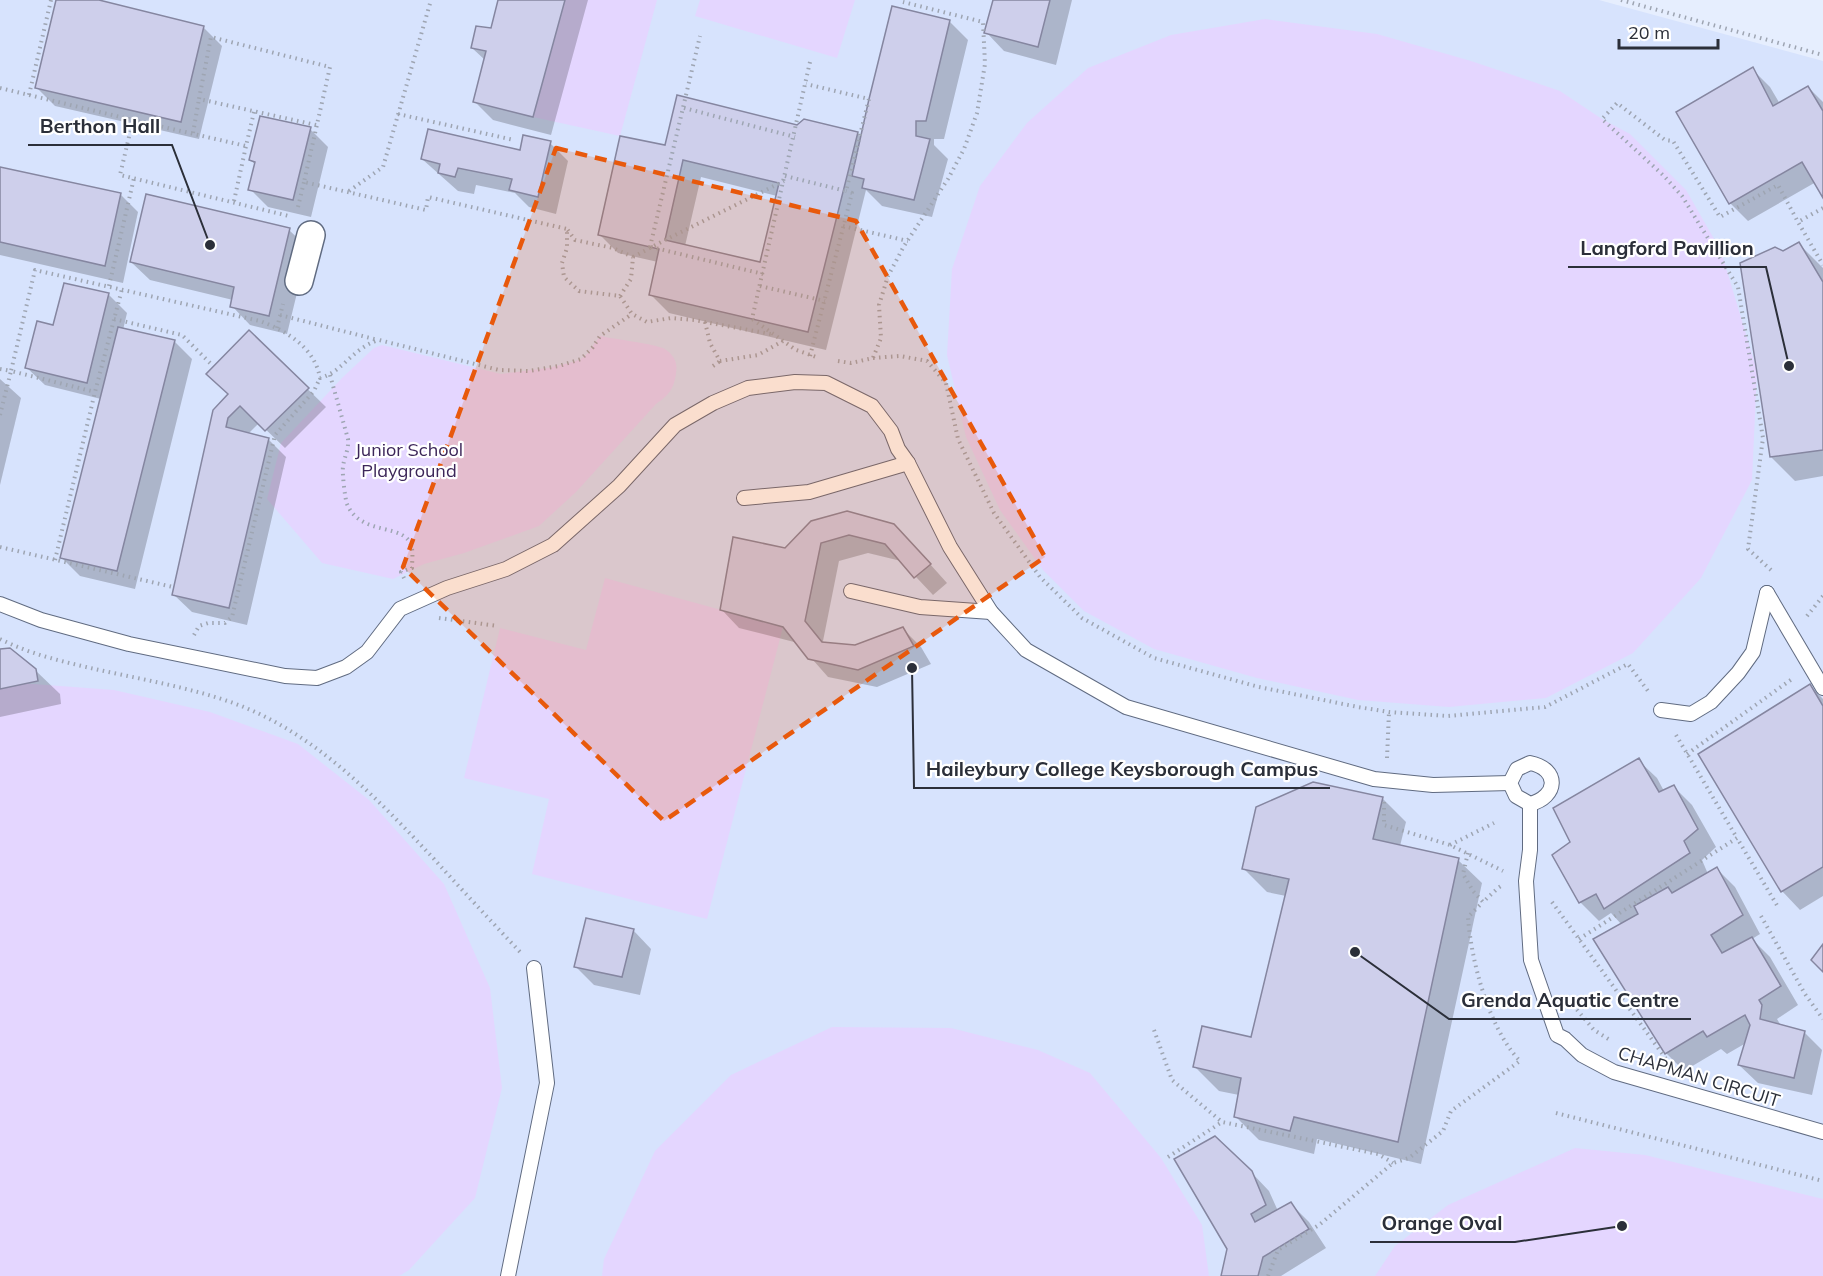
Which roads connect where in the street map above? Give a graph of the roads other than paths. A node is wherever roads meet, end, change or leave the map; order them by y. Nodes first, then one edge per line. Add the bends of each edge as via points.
1 (303, 226) road end
2 (299, 281) dead end
3 (908, 463) junction
4 (744, 498) dead end
5 (851, 591) dead end
6 (0, 604) edge
7 (991, 612) junction
8 (1823, 688) edge
9 (1661, 710) road end
10 (1510, 783) junction
11 (1530, 804) junction
12 (534, 968) road end
13 (1823, 1132) edge
14 (508, 1276) edge

1 - 2 street
3 - 4 lane via 809,492
3 - 6 lane via 872,406 826,383 748,388 675,425 619,486 553,545 506,569 447,588 400,609 367,652 346,667 317,678 285,676 86,634
3 - 7 lane via 950,547
5 - 7 lane via 920,607
7 - 10 lane via 1026,650 1125,707 1374,779 1433,785
8 - 9 lane via 1767,593 1753,652 1738,674 1711,702 1691,714
10 - 11 lane via 1516,796
10 - 11 lane via 1517,769 1530,763 1542,766 1551,775 1552,787 1547,796
11 - 13 lane, CHAPMAN CIRCUIT via 1526,881 1531,960 1557,1035 1582,1055 1614,1072
12 - 14 lane via 547,1083

